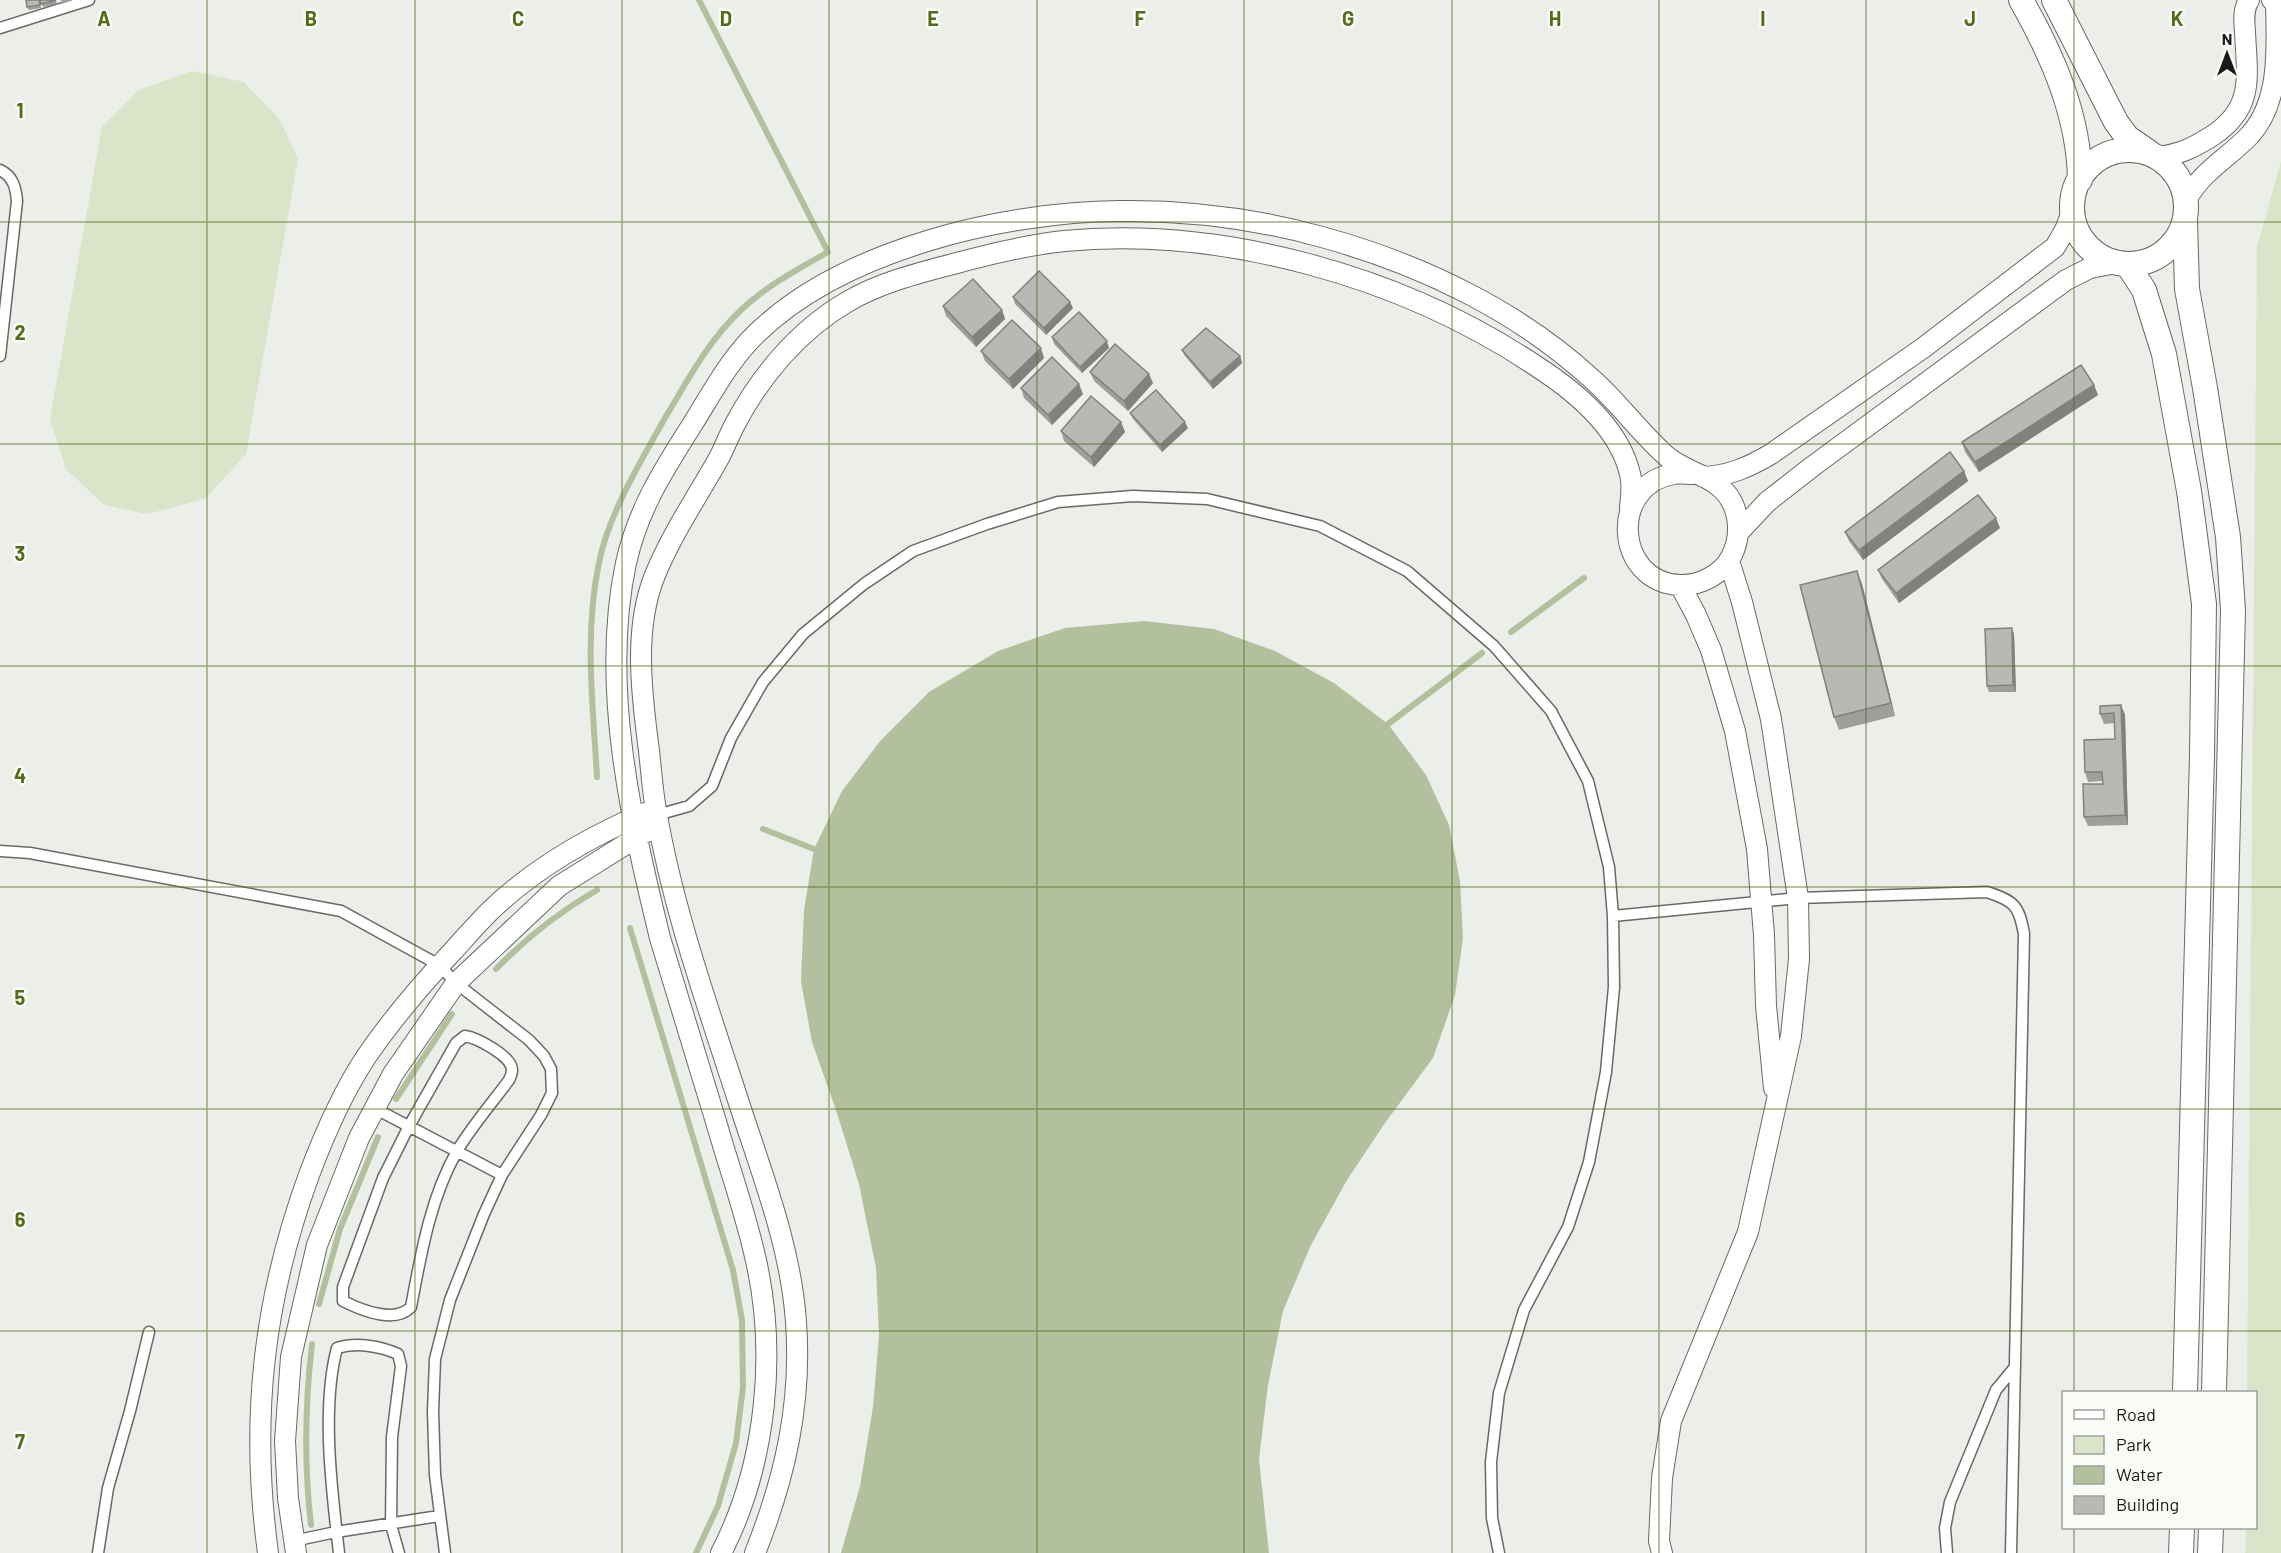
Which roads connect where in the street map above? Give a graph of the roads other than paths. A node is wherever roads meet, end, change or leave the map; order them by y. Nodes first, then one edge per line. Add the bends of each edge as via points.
1 (90, 0) edge
2 (2021, 0) edge
3 (2054, 0) edge
4 (2249, 0) edge
5 (2272, 0) edge
6 (0, 27) edge
7 (2154, 156) junction
8 (0, 170) edge
9 (2080, 180) junction
10 (2185, 210) junction
11 (2072, 212) junction
12 (2122, 263) junction
13 (0, 356) edge
14 (1699, 476) junction
15 (1630, 508) junction
16 (1739, 532) junction
17 (1729, 561) junction
18 (1680, 585) junction
19 (657, 816) junction
20 (635, 827) junction
21 (0, 851) edge
22 (1798, 898) junction
23 (1761, 902) junction
24 (1613, 916) junction
25 (439, 965) junction
26 (456, 983) junction
27 (1775, 1102) junction
28 (374, 1108) junction
29 (409, 1126) junction
30 (457, 1152) junction
31 (502, 1175) junction
32 (148, 1332) dead end
33 (2015, 1367) junction
34 (2185, 1391) edge
35 (2214, 1391) edge
36 (439, 1516) junction
37 (390, 1525) junction
38 (2182, 1529) edge
39 (2211, 1529) edge
40 (336, 1532) junction
41 (294, 1547) edge
42 (98, 1553) edge
43 (268, 1553) edge
44 (339, 1553) edge
45 (399, 1553) edge
46 (445, 1553) edge
47 (721, 1553) edge
48 (755, 1553) edge
49 (1499, 1553) edge
50 (1662, 1553) edge
51 (1947, 1553) edge
52 (2011, 1553) edge
53 (2181, 1553) edge
54 (2210, 1553) edge

1 - 6 lane
2 - 9 street via 2067,97 2078,141
3 - 7 street via 2116,122 2127,137
4 - 7 street via 2244,23 2244,100 2232,120 2185,152
5 - 10 street via 2276,3 2275,84 2265,112 2252,134 2194,185
7 - 9 street via 2122,150 2103,156 2087,168
7 - 10 street via 2168,165 2180,181
8 - 13 lane via 15,184 17,201
9 - 11 street
10 - 12 street via 2177,238 2164,252 2147,261
10 - 35 street via 2187,289 2228,537 2233,610
11 - 12 street via 2077,231 2088,247
11 - 14 street via 2055,247 1923,348 1746,469 1717,477
12 - 16 street via 2090,268 2066,280 1813,466 1755,513
12 - 34 street via 2144,290 2164,354 2189,491 2204,604
14 - 15 street via 1675,473 1656,479 1641,491
14 - 16 street via 1714,482 1728,495 1737,513
14 - 20 street via 1663,453 1589,375 1549,343 1454,286 1343,243 1278,225 1117,211 1014,221 958,232 897,252 831,280 760,330 713,388 651,491 635,528 626,566 617,640 621,731
15 - 18 street via 1628,540 1635,559 1648,573
15 - 19 street via 1632,479 1617,444 1570,388 1476,328 1385,287 1260,252 1141,240 1065,241 1003,250 881,286 825,317 796,341 761,381 679,524 653,579 642,641
16 - 17 street
17 - 18 street via 1700,582
17 - 22 street via 1770,719
18 - 23 street via 1711,650 1735,731 1757,849
19 - 20 street
19 - 24 lane via 689,806 712,786 731,738 763,681 803,634 864,584 914,551 1058,502 1133,496 1207,499 1320,526 1407,571 1494,646 1551,711 1588,781 1609,867
19 - 48 street via 684,932 792,1282 797,1356 792,1433 782,1477
20 - 25 street via 585,842 545,866 491,911
20 - 26 street via 559,886
20 - 47 street via 660,938 754,1253 765,1324 763,1396 756,1450 738,1513
21 - 25 lane via 30,853 341,911
22 - 23 lane
22 - 27 street via 1799,959 1791,1036
22 - 33 lane via 1987,892 2006,898 2019,911 2024,934
23 - 24 lane
23 - 27 street
24 - 49 lane via 1614,987 1606,1072 1589,1162 1568,1227 1524,1310 1499,1393 1491,1462 1492,1518
25 - 26 lane
25 - 43 street via 365,1059 324,1136 295,1213 272,1299 262,1372 261,1501
26 - 28 street
26 - 31 lane via 529,1040 552,1069 552,1093 547,1105
27 - 50 street via 1748,1232 1671,1421 1662,1478
28 - 29 lane
28 - 41 street via 358,1138 317,1245 291,1357 285,1441
29 - 30 lane
29 - 30 lane via 456,1043 465,1036 477,1038 510,1062 512,1071
29 - 30 lane via 383,1178 343,1287 343,1301 356,1308 394,1316 411,1307 435,1201
30 - 31 lane
31 - 36 lane via 466,1256 435,1359 433,1412
32 - 42 lane via 108,1488
33 - 51 lane via 1996,1390 1950,1502 1945,1528
33 - 52 lane
36 - 37 lane
36 - 46 lane
37 - 40 lane
37 - 40 lane via 392,1437 401,1366 398,1354 387,1349 350,1344 337,1348 330,1390
37 - 45 lane
38 - 53 street
39 - 54 street
40 - 41 lane
40 - 44 lane

